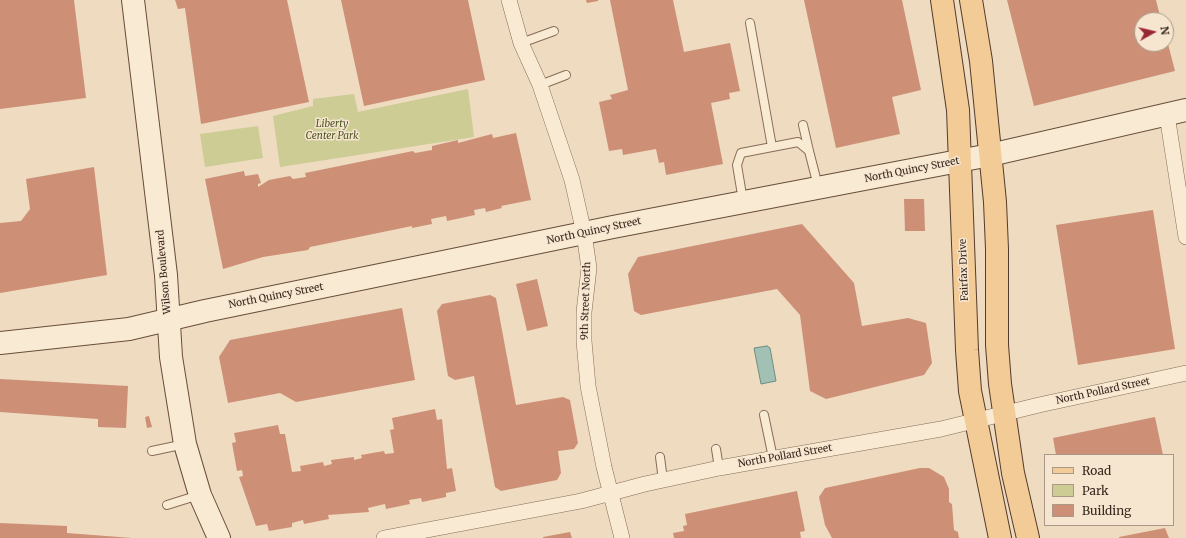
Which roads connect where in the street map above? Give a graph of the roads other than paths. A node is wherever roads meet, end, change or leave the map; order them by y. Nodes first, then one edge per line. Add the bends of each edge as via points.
1 (133, 0) edge
2 (508, 0) edge
3 (942, 0) edge
4 (971, 0) edge
5 (750, 23) dead end
6 (554, 31) dead end
7 (521, 43) junction
8 (566, 75) dead end
9 (540, 86) junction
10 (1176, 113) edge
11 (803, 125) dead end
12 (772, 147) junction
13 (809, 151) junction
14 (990, 155) junction
15 (960, 161) junction
16 (818, 187) junction
17 (743, 202) junction
18 (584, 234) junction
19 (1186, 237) edge
20 (169, 320) junction
21 (0, 343) edge
22 (1186, 373) edge
23 (1004, 414) junction
24 (764, 415) dead end
25 (976, 421) junction
26 (185, 444) junction
27 (716, 449) dead end
28 (152, 451) dead end
29 (660, 457) dead end
30 (773, 458) junction
31 (719, 468) junction
32 (663, 480) junction
33 (611, 493) junction
34 (200, 495) junction
35 (167, 505) dead end
36 (219, 538) edge
37 (384, 538) edge
38 (622, 538) edge
39 (1000, 538) edge
40 (1028, 538) edge

1 - 20 main road, Wilson Boulevard via 166,274
2 - 7 street, 9th Street North
3 - 15 main road, Fairfax Drive via 958,110
4 - 14 main road via 981,61
5 - 12 lane
6 - 7 lane
7 - 9 street, 9th Street North
8 - 9 lane
9 - 18 street, 9th Street North via 572,180
10 - 14 main road, North Quincy Street
10 - 19 street
11 - 13 lane
12 - 13 lane via 798,142
12 - 17 lane via 741,153 737,165
13 - 16 lane
14 - 15 main road, North Quincy Street
14 - 23 main road via 997,249 997,345
15 - 16 main road, North Quincy Street
15 - 25 main road, Fairfax Drive via 967,350 970,391
16 - 17 main road, North Quincy Street
17 - 18 main road, North Quincy Street
18 - 20 main road, North Quincy Street
18 - 33 street, 9th Street North via 589,268 584,312 588,386
20 - 21 main road, North Quincy Street via 129,329
20 - 26 main road, Wilson Boulevard via 171,357
22 - 23 street, North Pollard Street
23 - 25 street, North Pollard Street
23 - 40 main road via 1013,473
24 - 30 lane
25 - 30 street, North Pollard Street
25 - 39 main road, Fairfax Drive
26 - 28 lane
26 - 34 main road, Wilson Boulevard
27 - 31 lane
29 - 32 lane
30 - 31 street, North Pollard Street
31 - 32 street, North Pollard Street
32 - 33 street, North Pollard Street
33 - 37 street, North Pollard Street
33 - 38 street, 9th Street North
34 - 35 lane
34 - 36 main road, Wilson Boulevard

